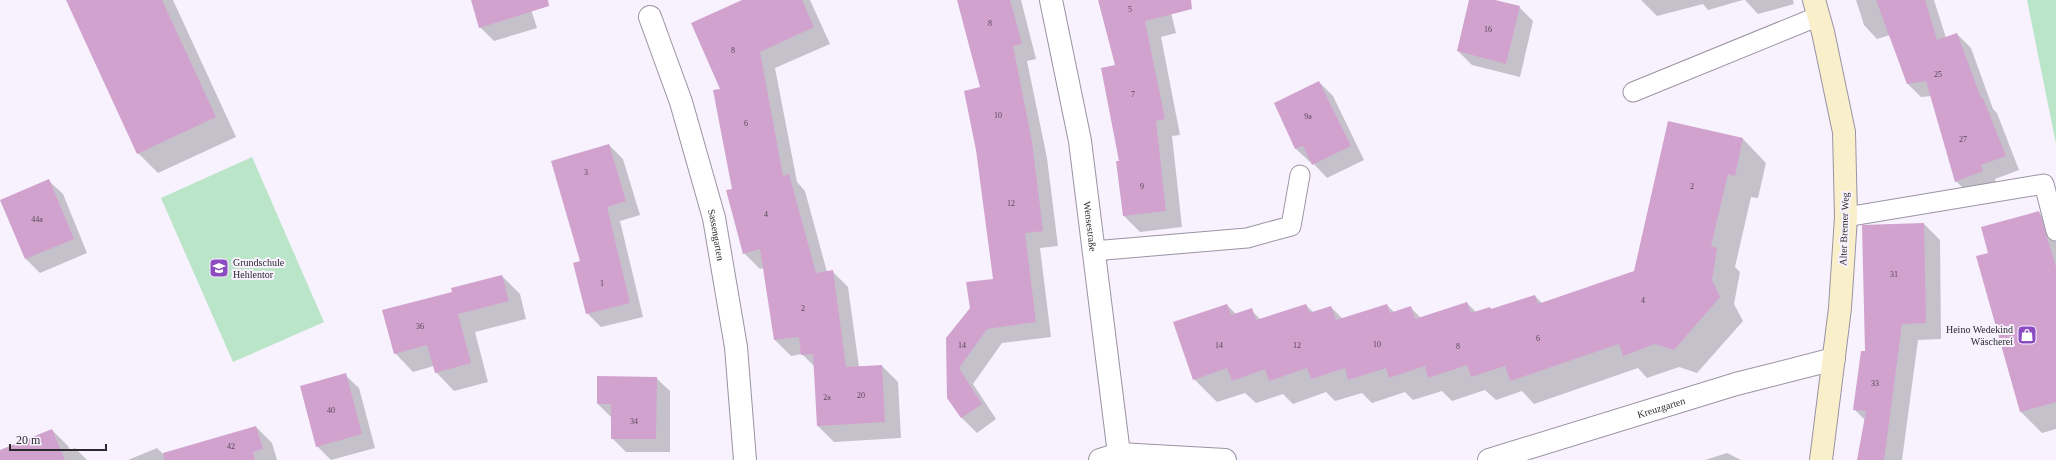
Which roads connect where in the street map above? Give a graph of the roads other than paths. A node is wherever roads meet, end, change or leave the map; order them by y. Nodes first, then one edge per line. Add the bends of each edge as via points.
1 (1050, 0) edge
2 (1816, 8) edge
3 (650, 17) dead end
4 (1633, 92) dead end
5 (1300, 174) dead end
6 (1846, 217) junction
7 (2056, 231) edge
8 (1093, 251) junction
9 (1834, 359) junction
10 (1109, 457) edge
11 (745, 460) edge
12 (1225, 460) edge
13 (1489, 460) edge
14 (1821, 460) edge

1 - 8 street, Wensestraße via 1080,141
2 - 4 lane
2 - 6 street, Alter Bremer Weg via 1844,132
3 - 11 street, Sassengarten via 680,102 714,218 736,347
5 - 8 lane via 1291,226 1247,238
6 - 7 lane via 2044,184
6 - 9 street, Alter Bremer Weg
8 - 10 street, Wensestraße
9 - 13 street, Kreuzgarten via 1736,384
9 - 14 street, Alter Bremer Weg
10 - 12 street

